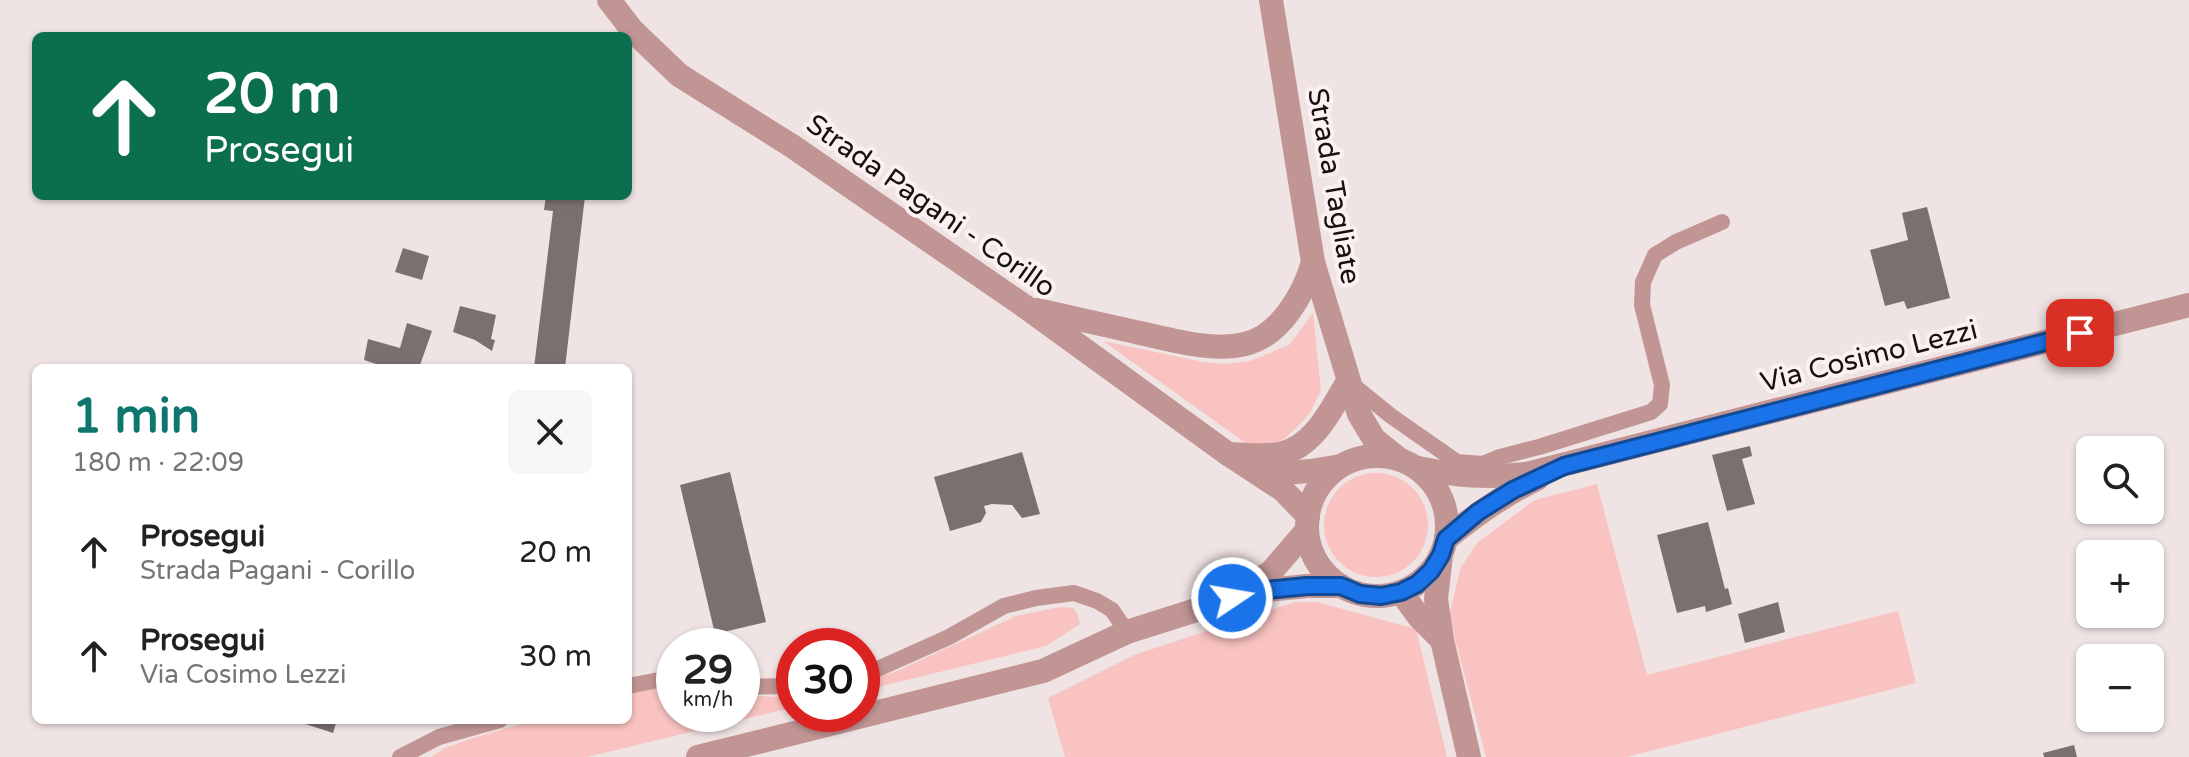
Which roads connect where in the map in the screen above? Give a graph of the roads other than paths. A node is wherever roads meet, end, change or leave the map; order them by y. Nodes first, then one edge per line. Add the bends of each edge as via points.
1 (609, 0) edge
2 (1271, 0) edge
3 (1722, 222) dead end
4 (1313, 262) junction
5 (2189, 305) edge
6 (1027, 308) junction
7 (1348, 381) junction
8 (1228, 454) junction
9 (1408, 464) junction
10 (1340, 466) junction
11 (1564, 466) junction
12 (1308, 523) junction
13 (1444, 547) junction
14 (1341, 586) junction
15 (1401, 592) junction
16 (1232, 598) junction
17 (1127, 632) junction
18 (1442, 640) junction
19 (880, 668) edge
20 (656, 681) edge
21 (632, 685) edge
22 (486, 724) edge
23 (400, 757) edge
24 (698, 757) edge
25 (1469, 757) edge

1 - 6 street, Strada Pagani - Corillo via 679,75
2 - 4 street, Strada Tagliate
3 - 7 lane via 1655,255 1643,282 1642,305 1662,385 1660,404 1651,412 1483,464 1457,462
4 - 6 street via 1308,282 1286,315 1270,332 1245,344 1202,346
4 - 7 street, Strada Tagliate
5 - 11 street, Via Cosimo Lezzi
6 - 8 street, Strada Pagani - Corillo
7 - 8 street via 1304,443 1281,454
7 - 9 street, Strada Tagliate via 1374,439
8 - 10 street, Strada Pagani - Corillo via 1282,473
8 - 12 street, Strada Pagani - Corillo via 1283,490
9 - 10 street, Strada Pagani - Corillo via 1379,455
9 - 11 street, Via Cosimo Lezzi via 1488,477
9 - 13 street via 1432,482 1442,499 1447,519
10 - 12 street via 1313,496
11 - 13 street, Via Cosimo Lezzi via 1478,512
12 - 14 street, Strada Pagani - Corillo via 1312,552
12 - 16 street via 1271,572
13 - 15 street via 1431,571
13 - 18 street via 1436,599
14 - 15 street via 1360,594
14 - 16 street via 1282,588
15 - 18 street
16 - 17 street
17 - 19 lane via 1112,610 1097,601 1074,593 1036,598 1004,606
17 - 24 street via 1043,671
18 - 25 street
20 - 21 lane
22 - 23 lane via 439,737

